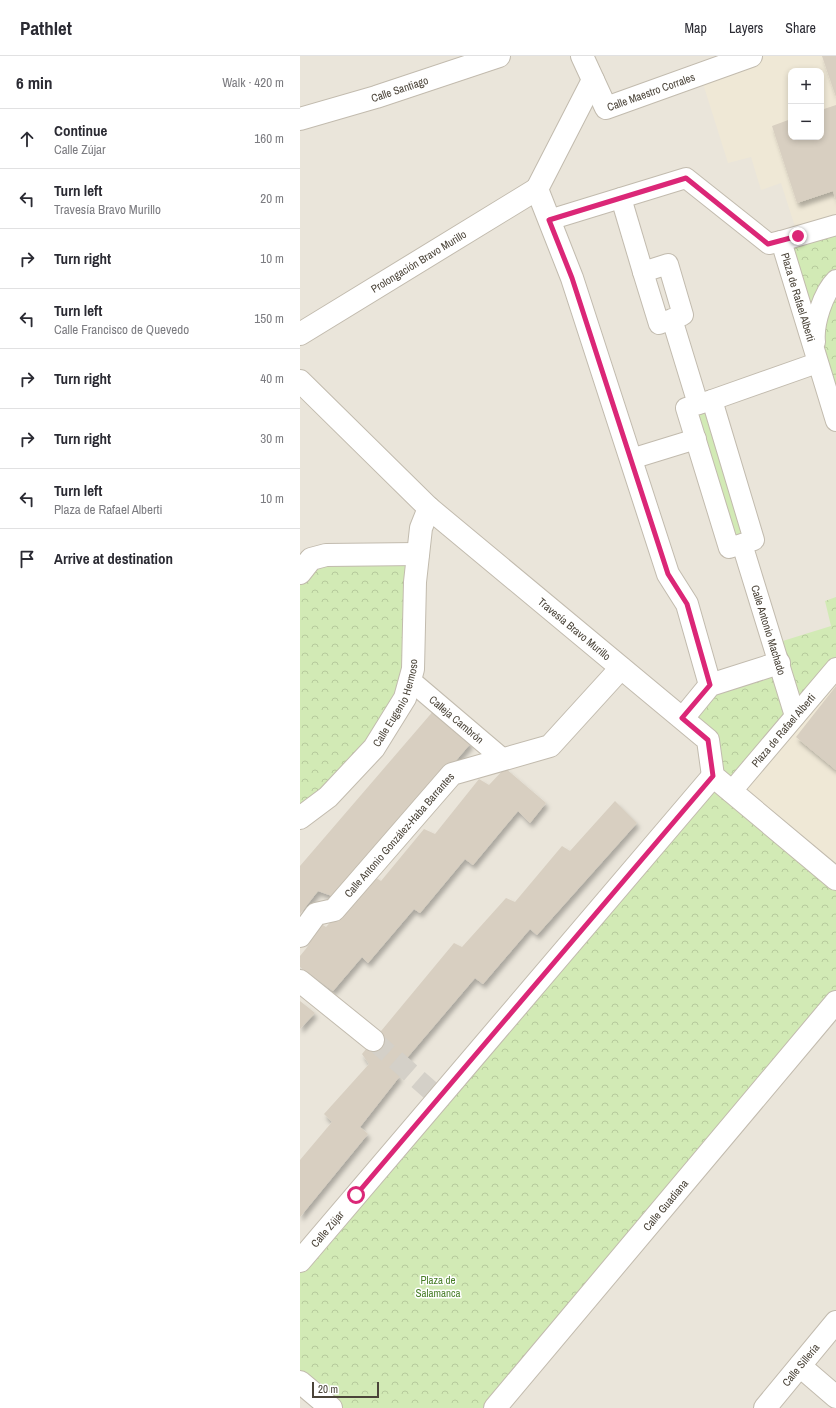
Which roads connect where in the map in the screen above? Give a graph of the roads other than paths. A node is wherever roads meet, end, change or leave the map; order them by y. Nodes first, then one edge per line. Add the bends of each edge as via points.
1 (499, 56) edge
2 (582, 56) edge
3 (751, 56) edge
4 (593, 80) junction
5 (300, 119) edge
6 (538, 189) junction
7 (621, 198) junction
8 (549, 220) junction
9 (836, 224) edge
10 (781, 241) junction
11 (643, 272) junction
12 (836, 280) edge
13 (672, 319) junction
14 (300, 334) edge
15 (817, 363) junction
16 (300, 381) edge
17 (836, 396) edge
18 (705, 402) junction
19 (836, 421) edge
20 (696, 439) junction
21 (631, 459) junction
22 (429, 508) junction
23 (742, 544) junction
24 (418, 554) junction
25 (300, 573) edge
26 (779, 663) junction
27 (621, 668) junction
28 (836, 668) edge
29 (410, 680) junction
30 (710, 685) junction
31 (795, 716) junction
32 (682, 718) junction
33 (503, 760) junction
34 (713, 776) junction
35 (731, 792) junction
36 (300, 818) edge
37 (836, 879) edge
38 (300, 936) edge
39 (300, 981) edge
40 (836, 1002) edge
41 (373, 1040) tunnel mouth
42 (300, 1261) edge
43 (836, 1322) edge
44 (800, 1366) junction
45 (300, 1382) edge
46 (836, 1396) edge
47 (331, 1408) edge
48 (495, 1408) edge
49 (765, 1408) edge

1 - 5 street, Calle Santiago
2 - 4 street, Calle Maestro Corrales
3 - 4 street, Calle Maestro Corrales via 606,108
4 - 6 street
6 - 8 street
6 - 14 street, Prolongación Bravo Murillo
7 - 8 street
7 - 10 street via 686,178 768,244
7 - 11 street
8 - 21 street via 572,278
9 - 10 street, Plaza de Rafael Alberti
10 - 15 street, Plaza de Rafael Alberti
11 - 13 street via 659,324
11 - 13 street via 668,264 683,315
12 - 15 street, Plaza de Rafael Alberti via 820,306 814,334
13 - 18 street
15 - 17 street, Plaza de Rafael Alberti via 830,391
15 - 18 street
15 - 19 street, Plaza de Rafael Alberti
16 - 22 street, Travesía Bravo Murillo
18 - 20 street via 686,408
18 - 23 street via 754,540
20 - 21 street
20 - 23 street via 729,548
21 - 30 street via 668,574 687,604
22 - 24 street, Calle Eugenio Hermoso via 421,528
22 - 27 street, Travesía Bravo Murillo
23 - 26 street, Calle Antonio Machado
24 - 25 street via 326,555 311,559
24 - 29 street, Calle Eugenio Hermoso via 413,669
26 - 30 street
26 - 31 street, Calle Antonio Machado
27 - 32 street, Travesía Bravo Murillo
27 - 33 street, Calle Antonio González-Haba Barrantes via 550,746
28 - 31 street, Plaza de Rafael Alberti
29 - 33 street, Calleja Cambrón
29 - 36 street, Calle Eugenio Hermoso via 405,698 374,748 328,797
30 - 32 street
31 - 35 street, Plaza de Rafael Alberti
32 - 34 street, Travesía Bravo Murillo via 708,740
33 - 38 street, Calle Antonio González-Haba Barrantes via 452,774 334,910 316,914
34 - 35 street
34 - 42 street, Calle Zújar
35 - 37 street
39 - 41 street
40 - 48 street, Calle Guadiana
43 - 44 street, Calle Sillería
44 - 46 street
44 - 49 street, Calle Sillería
45 - 47 street

